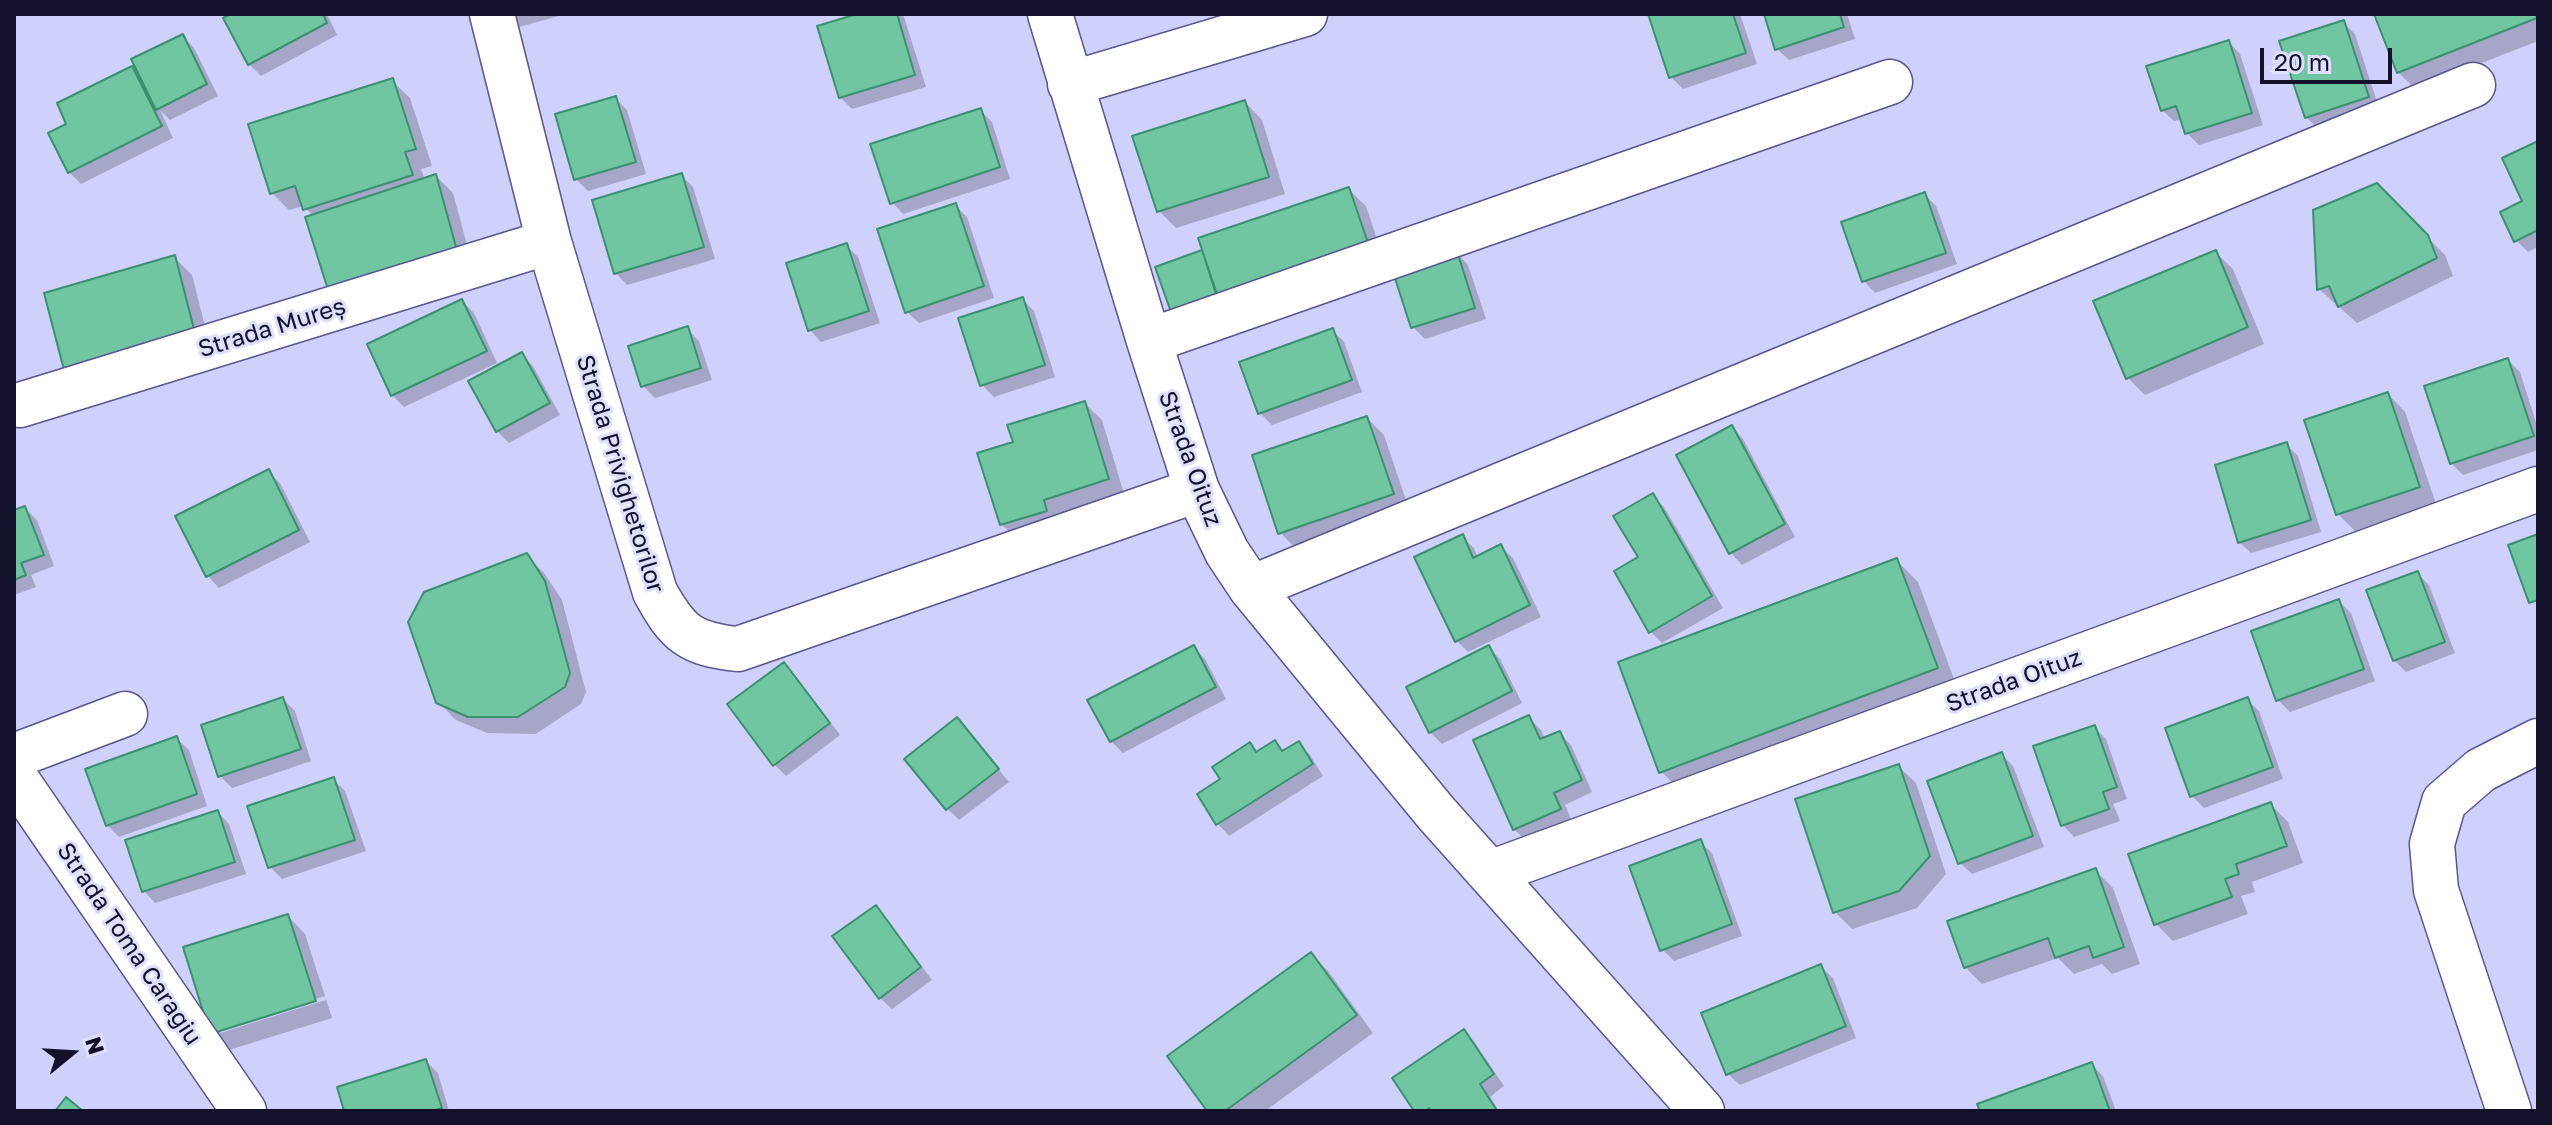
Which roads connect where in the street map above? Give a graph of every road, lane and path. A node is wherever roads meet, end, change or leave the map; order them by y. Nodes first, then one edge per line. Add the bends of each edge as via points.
1 (492, 14) edge
2 (1050, 14) edge
3 (1305, 14) edge
4 (1890, 82) dead end
5 (1070, 84) junction
6 (2473, 85) dead end
7 (549, 242) junction
8 (1149, 341) junction
9 (16, 407) edge
10 (2538, 489) edge
11 (1197, 490) junction
12 (1251, 588) junction
13 (125, 714) dead end
14 (2538, 741) edge
15 (14, 756) edge
16 (14, 776) edge
17 (1490, 873) junction
18 (228, 1104) edge
19 (1702, 1111) edge
20 (2509, 1111) edge

1 - 7 street, Strada Privighetorilor
2 - 5 street, Strada Oituz
3 - 5 street
4 - 8 street
5 - 8 street, Strada Oituz
6 - 12 street
7 - 9 street, Strada Mureș
7 - 11 street, Strada Privighetorilor via 655,592 685,634 710,646 738,649
8 - 11 street, Strada Oituz
10 - 17 street, Strada Oituz
11 - 12 street, Strada Oituz
12 - 17 street, Strada Oituz
13 - 15 street
14 - 20 street via 2481,770 2444,802 2432,844 2436,890
16 - 18 street, Strada Toma Caragiu
17 - 19 street, Strada Oituz

